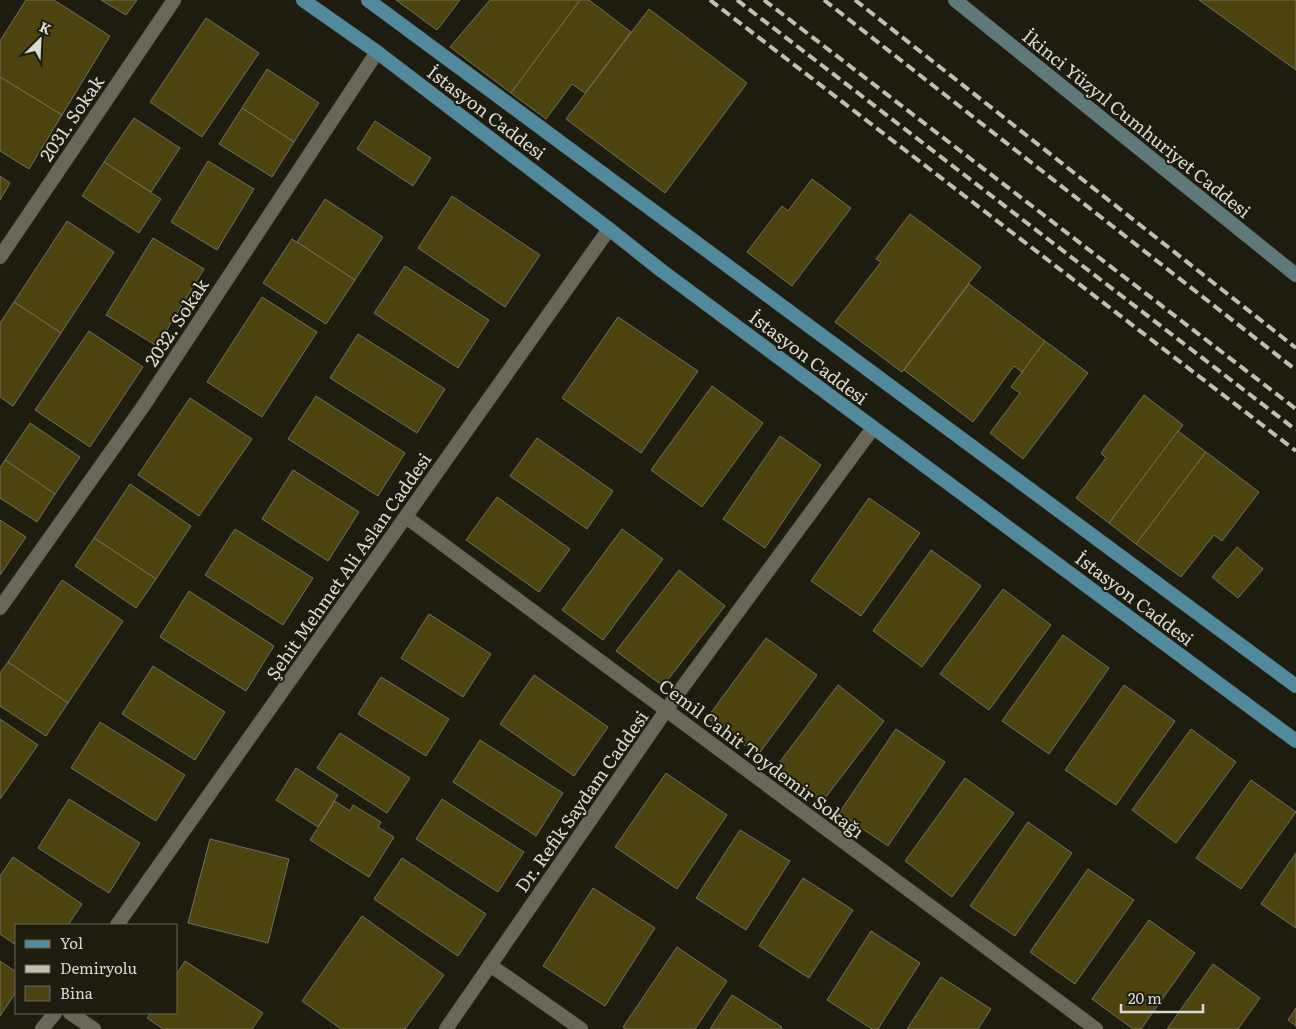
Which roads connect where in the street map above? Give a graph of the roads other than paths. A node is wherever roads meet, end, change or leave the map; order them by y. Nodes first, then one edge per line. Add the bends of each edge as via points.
1 (174, 0) edge
2 (303, 0) edge
3 (368, 0) edge
4 (956, 2) edge
5 (377, 52) junction
6 (609, 228) junction
7 (0, 256) edge
8 (1296, 275) edge
9 (874, 428) junction
10 (406, 517) junction
11 (0, 608) edge
12 (1296, 686) edge
13 (666, 710) junction
14 (1296, 742) edge
15 (118, 924) edge
16 (490, 966) junction
17 (54, 1014) edge
18 (72, 1014) edge
19 (42, 1029) edge
20 (94, 1029) edge
21 (446, 1029) edge
22 (582, 1029) edge
23 (1096, 1029) edge

1 - 7 street, 2031. Sokak
2 - 5 main road, İstasyon Caddesi
3 - 12 main road, İstasyon Caddesi
4 - 8 main road, İkinci Yüzyıl Cumhuriyet Caddesi
5 - 6 main road, İstasyon Caddesi
5 - 11 street, 2032. Sokak via 142,408
6 - 9 main road, İstasyon Caddesi
6 - 10 street, Şehit Mehmet Ali Aslan Caddesi
9 - 13 street, Dr. Refik Saydam Caddesi
9 - 14 main road, İstasyon Caddesi
10 - 13 street, Cemil Cahit Toydemir Sokağı
10 - 15 street, Şehit Mehmet Ali Aslan Caddesi
13 - 16 street, Dr. Refik Saydam Caddesi
13 - 23 street, Cemil Cahit Toydemir Sokağı
16 - 21 street, Dr. Refik Saydam Caddesi
16 - 22 street
17 - 19 street
18 - 20 street

